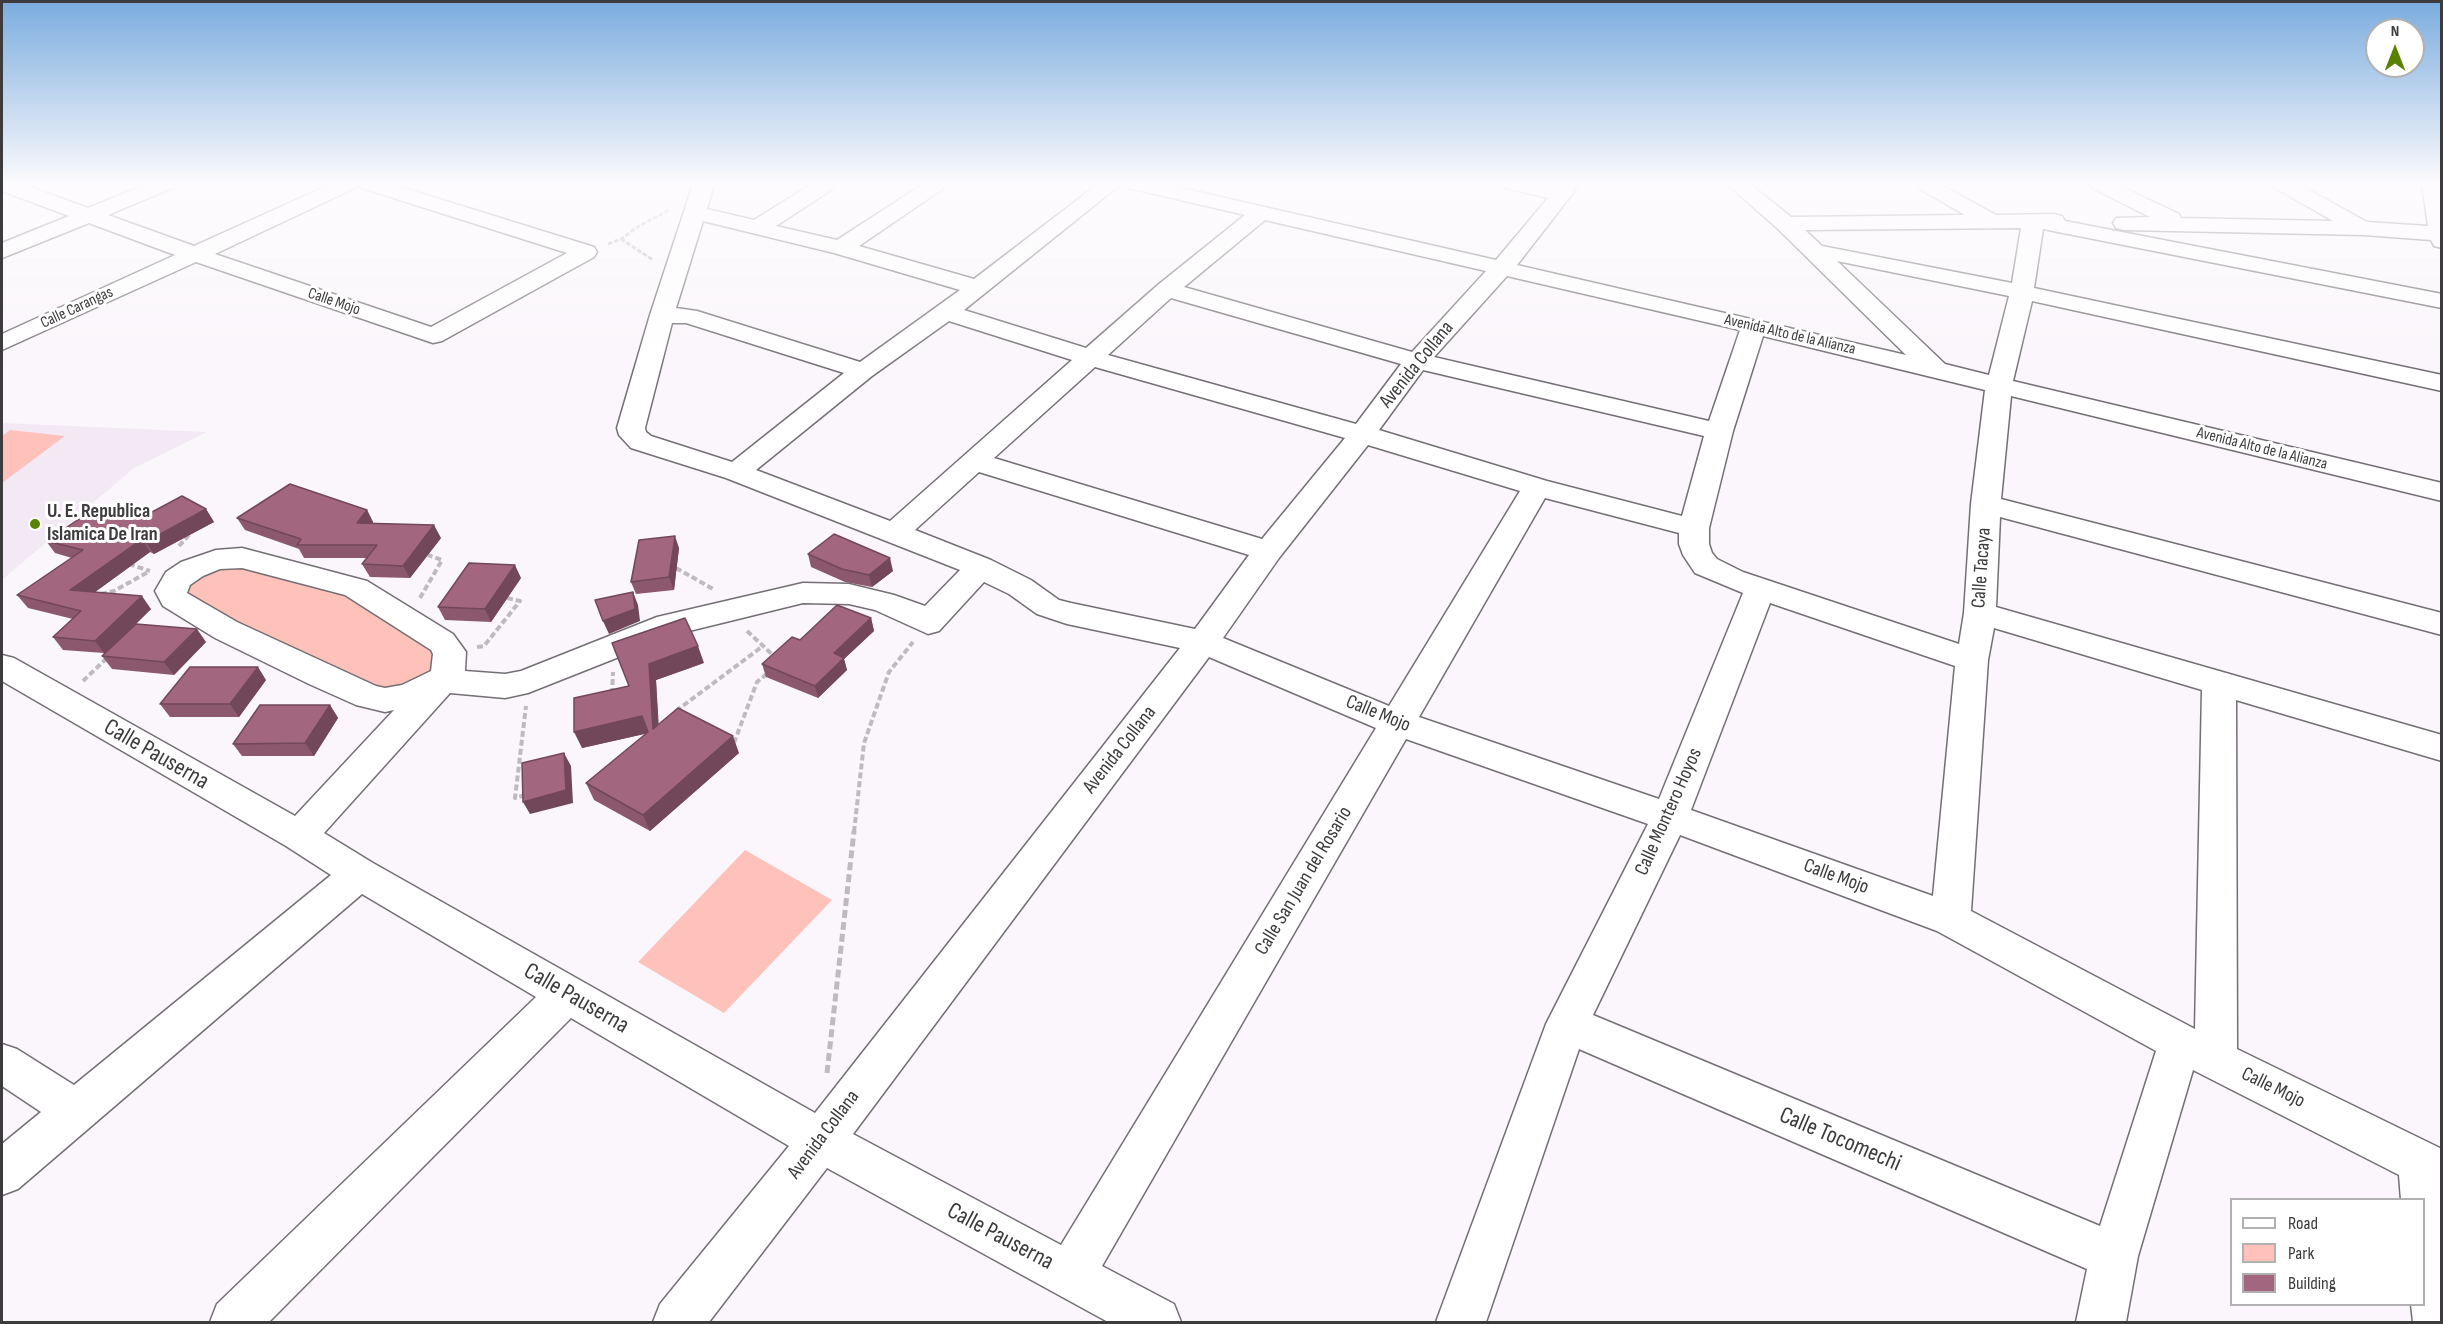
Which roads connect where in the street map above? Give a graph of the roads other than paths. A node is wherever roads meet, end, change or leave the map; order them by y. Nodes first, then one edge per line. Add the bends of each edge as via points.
1 (172, 246) edge
2 (212, 246) edge
3 (566, 246) edge
4 (685, 246) edge
5 (831, 246) edge
6 (843, 246) edge
7 (1030, 246) edge
8 (1220, 246) edge
9 (1405, 246) edge
10 (1520, 246) edge
11 (1809, 246) edge
12 (2029, 246) edge
13 (2160, 246) edge
14 (840, 248) junction
15 (1817, 253) junction
16 (194, 254) junction
17 (1502, 268) junction
18 (976, 287) junction
19 (1167, 289) junction
20 (2022, 292) junction
21 (2442, 301) edge
22 (946, 312) junction
23 (662, 315) junction
24 (1754, 326) junction
25 (2, 343) edge
26 (1090, 357) junction
27 (1417, 361) junction
28 (1935, 369) junction
29 (863, 371) junction
30 (2442, 383) edge
31 (1999, 385) junction
32 (1719, 431) junction
33 (1362, 434) junction
34 (974, 461) junction
35 (736, 472) junction
36 (1537, 487) junction
37 (2442, 492) edge
38 (1986, 504) junction
39 (1694, 528) junction
40 (893, 534) junction
41 (1269, 551) junction
42 (980, 567) junction
43 (1760, 589) junction
44 (1980, 613) junction
45 (2442, 624) edge
46 (1203, 642) junction
47 (1972, 660) junction
48 (2, 666) edge
49 (446, 667) junction
50 (2219, 683) junction
51 (1398, 723) junction
52 (2442, 748) edge
53 (1670, 817) junction
54 (298, 836) junction
55 (359, 874) junction
56 (1951, 919) junction
57 (567, 994) junction
58 (1567, 1024) junction
59 (2198, 1051) junction
60 (2, 1063) edge
61 (77, 1111) junction
62 (827, 1132) junction
63 (2431, 1167) edge
64 (2, 1173) edge
65 (2114, 1256) junction
66 (1070, 1275) junction
67 (1136, 1318) edge
68 (235, 1323) edge
69 (678, 1323) edge
70 (1461, 1323) edge
71 (2101, 1323) edge
72 (2438, 1323) edge

1 - 16 street, Calle Mojo
2 - 16 street, Calle Carangas
3 - 16 street, Calle Mojo via 586,252 433,336
4 - 23 street
5 - 14 street
6 - 14 street
7 - 18 street
8 - 19 street
9 - 17 street, Avenida Alto de la Alianza
10 - 17 street, Avenida Collana
11 - 15 street
12 - 20 street, Calle Tacaya
13 - 21 street
14 - 18 street
15 - 20 street
15 - 28 street
16 - 25 street, Calle Carangas
17 - 24 street, Avenida Alto de la Alianza
17 - 27 street, Avenida Collana
18 - 22 street
19 - 26 street
19 - 27 street
20 - 30 street
20 - 31 street, Calle Tacaya
22 - 26 street
22 - 29 street
23 - 29 street via 688,316
23 - 35 street, Calle Mojo via 631,432 641,442
24 - 28 street, Avenida Alto de la Alianza
24 - 32 street
26 - 33 street
26 - 34 street
27 - 32 street
27 - 33 street, Avenida Collana
28 - 31 street, Avenida Alto de la Alianza
29 - 35 street
31 - 37 street, Avenida Alto de la Alianza
31 - 38 street, Calle Tacaya
32 - 39 street
33 - 36 street
33 - 41 street, Avenida Collana
34 - 40 street
34 - 41 street
35 - 40 street, Calle Mojo
36 - 39 street
36 - 51 street, Calle San Juan del Rosario
38 - 44 street, Calle Tacaya
38 - 45 street
39 - 43 street via 1694,544 1706,566
40 - 42 street, Calle Mojo
41 - 46 street, Avenida Collana
42 - 46 street, Calle Mojo via 1020,587 1048,607
42 - 49 street via 928,623 883,602 849,594 803,593 668,625 528,681 505,686
43 - 47 street
43 - 53 street, Calle Montero Hoyos
44 - 47 street, Calle Tacaya
44 - 50 street
46 - 51 street, Calle Mojo
46 - 62 street, Avenida Collana
47 - 56 street, Calle Tacaya
48 - 54 street, Calle Pauserna
49 - 49 street via 408,696 385,700 368,696 226,630 174,599 165,567 192,569 216,560 242,558 356,588 442,642
49 - 54 street
50 - 52 street
50 - 59 street
51 - 53 street, Calle Mojo
51 - 66 street, Calle San Juan del Rosario
53 - 56 street, Calle Mojo
53 - 58 street, Calle Montero Hoyos
54 - 55 street, Calle Pauserna
55 - 57 street, Calle Pauserna
55 - 61 street
56 - 59 street, Calle Mojo
57 - 62 street, Calle Pauserna
57 - 68 street
58 - 65 street, Calle Tocomechi
58 - 70 street, Calle Montero Hoyos
59 - 63 street, Calle Mojo
59 - 65 street
60 - 61 street
61 - 64 street
62 - 66 street, Calle Pauserna
62 - 69 street, Avenida Collana
63 - 72 street
65 - 71 street
66 - 67 street, Calle Pauserna

